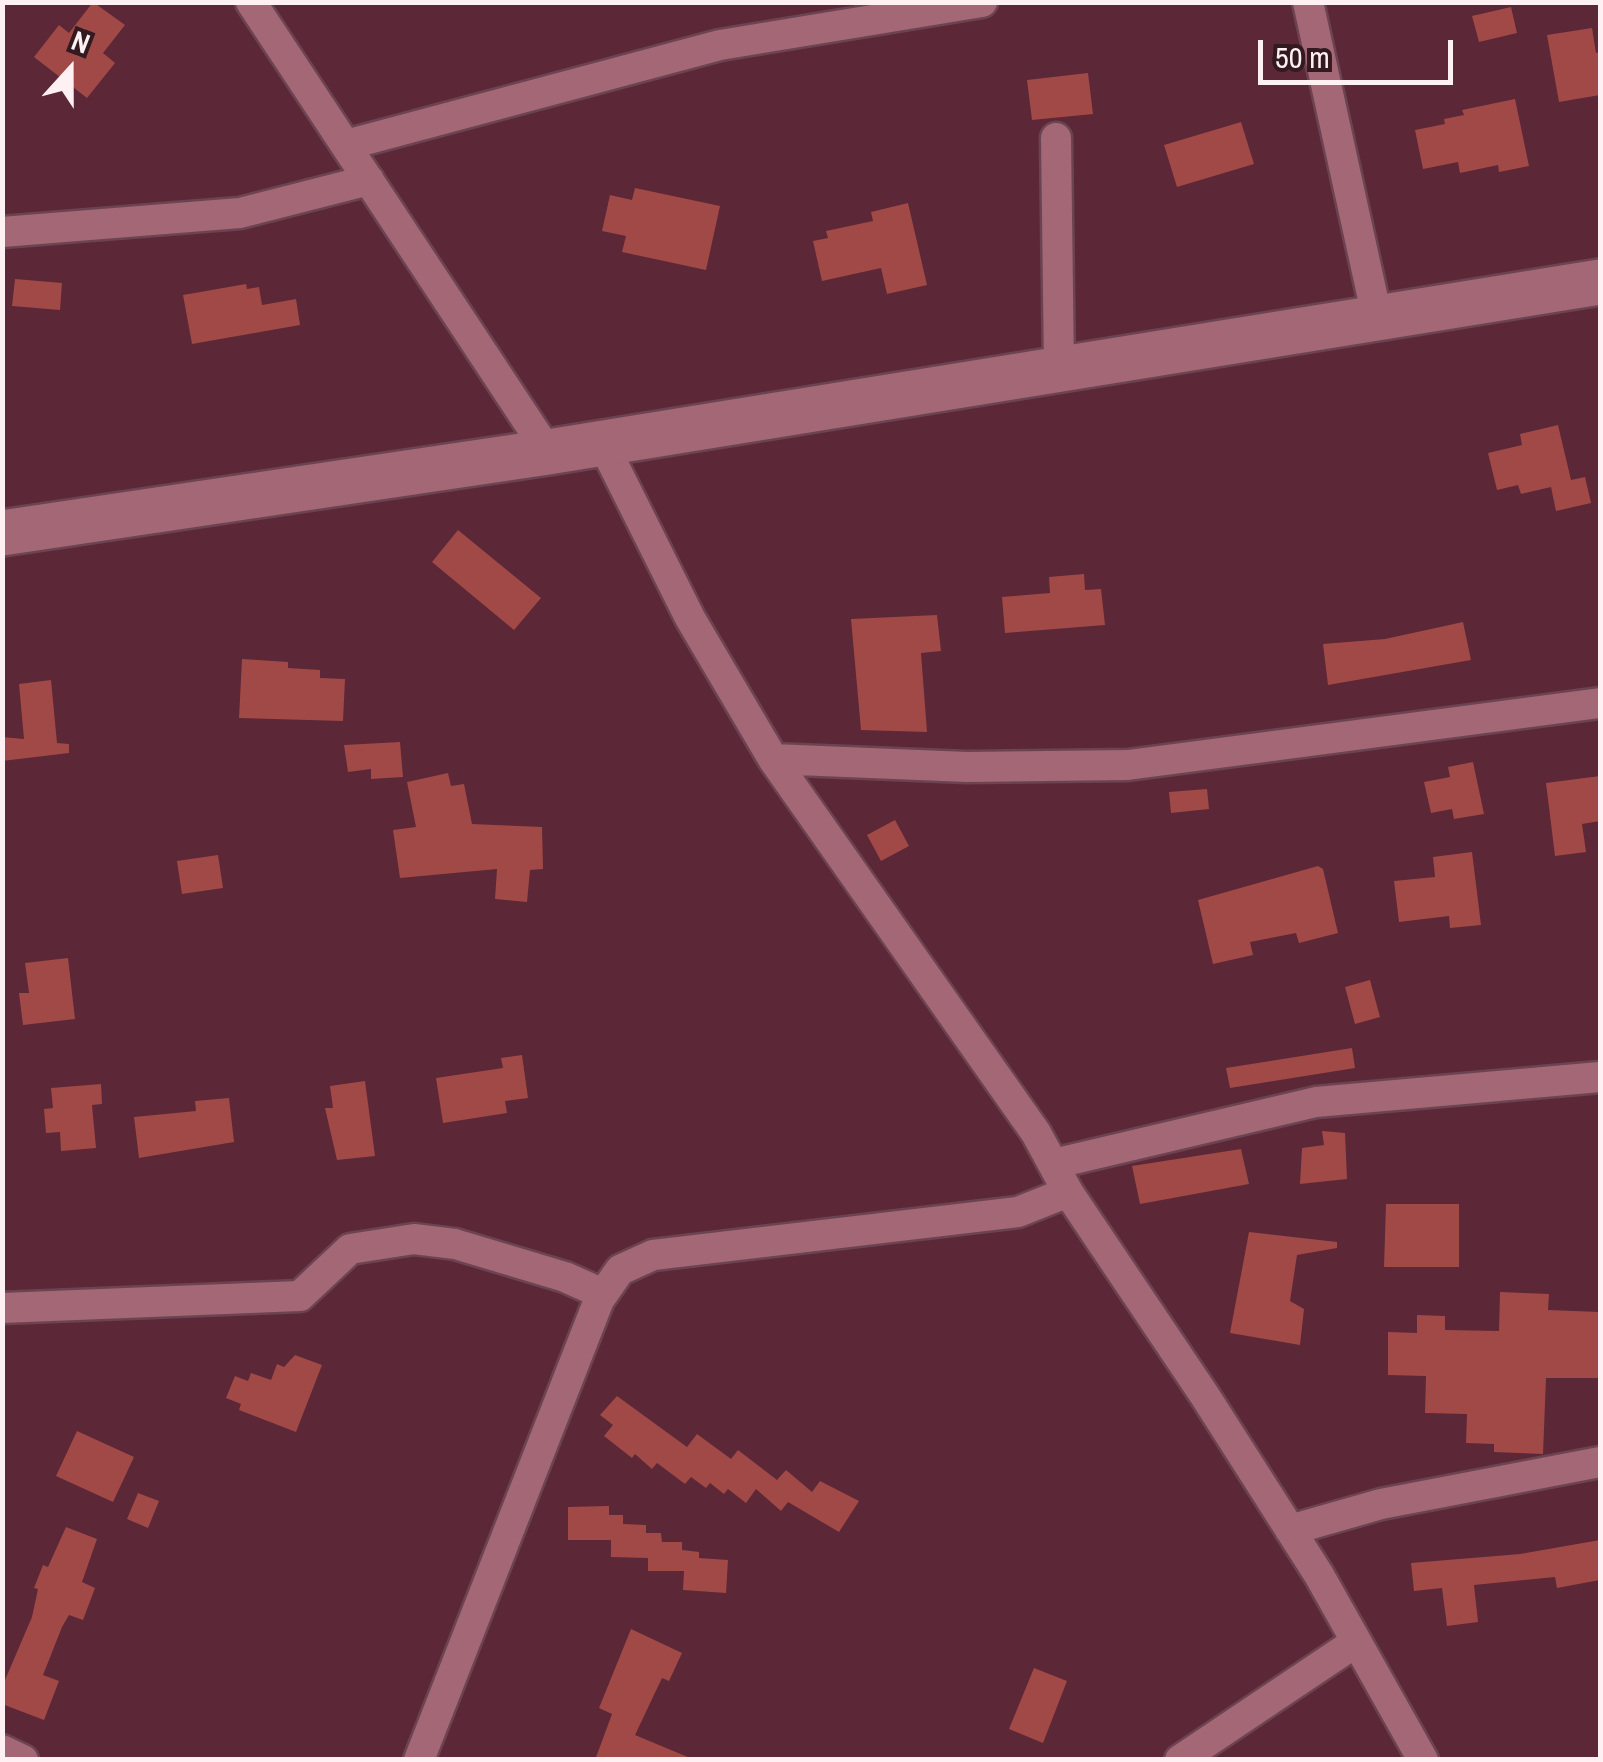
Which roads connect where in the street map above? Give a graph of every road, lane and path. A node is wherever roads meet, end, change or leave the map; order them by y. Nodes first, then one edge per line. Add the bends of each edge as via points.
1 (251, 2) edge
2 (982, 2) edge
3 (1308, 2) edge
4 (1056, 138) dead end
5 (346, 144) junction
6 (369, 180) junction
7 (2, 232) edge
8 (1600, 282) edge
9 (1377, 318) junction
10 (1058, 368) junction
11 (601, 440) junction
12 (548, 452) junction
13 (2, 533) edge
14 (1600, 703) edge
15 (773, 760) junction
16 (1600, 1077) edge
17 (1053, 1164) junction
18 (1068, 1192) junction
19 (603, 1294) junction
20 (2, 1308) edge
21 (1600, 1462) edge
22 (1290, 1530) junction
23 (1356, 1642) junction
24 (2, 1750) edge
25 (22, 1760) edge
26 (419, 1760) edge
27 (1180, 1760) edge
28 (1423, 1760) edge

1 - 5 street
2 - 5 street via 720,44
3 - 9 street
4 - 10 street
5 - 6 street
6 - 7 street via 240,213
6 - 12 street
8 - 9 street
9 - 10 street
10 - 11 street
11 - 12 street
11 - 15 street via 690,618
12 - 13 street
14 - 15 street via 1128,765
15 - 17 street
16 - 17 street via 1316,1102
17 - 18 street
18 - 19 street via 1018,1212 653,1255 620,1270
18 - 22 street
19 - 20 street via 455,1244 414,1239 350,1249 300,1296
19 - 26 street
21 - 22 street via 1381,1504
22 - 23 street
23 - 27 street
23 - 28 street
24 - 25 street

